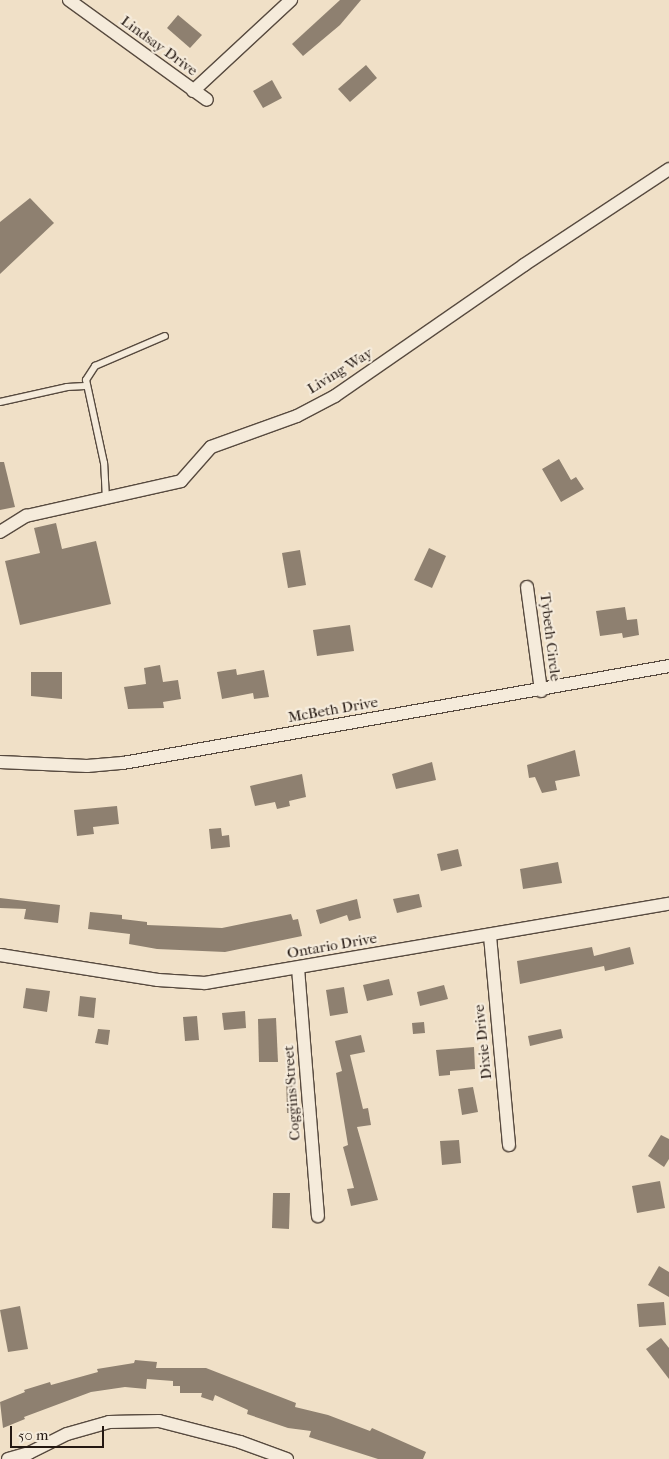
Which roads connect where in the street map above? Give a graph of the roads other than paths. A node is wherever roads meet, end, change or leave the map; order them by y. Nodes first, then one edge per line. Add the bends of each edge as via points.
1 (68, 0) edge
2 (291, 0) edge
3 (193, 91) junction
4 (207, 100) dead end
5 (669, 169) edge
6 (165, 336) dead end
7 (85, 386) junction
8 (0, 402) edge
9 (106, 499) junction
10 (0, 532) edge
11 (528, 587) dead end
12 (669, 666) edge
13 (541, 691) junction
14 (0, 762) edge
15 (669, 904) edge
16 (490, 936) junction
17 (0, 955) edge
18 (298, 968) junction
19 (509, 1145) dead end
20 (318, 1216) dead end
21 (30, 1456) edge
22 (8, 1459) edge
23 (287, 1459) edge

1 - 3 street, Lindsay Drive
2 - 3 street
3 - 4 street, Lindsay Drive
5 - 9 street, Living Way via 524,264 335,396 297,416 211,447 181,481
6 - 7 lane via 95,366 88,374
7 - 8 lane
7 - 9 lane via 104,463
9 - 10 street, Living Way via 26,516
11 - 13 street, Tybeth Circle
12 - 13 street, McBeth Drive
13 - 14 street, McBeth Drive via 123,763 87,766
15 - 16 street, Ontario Drive
16 - 18 street, Ontario Drive
16 - 19 street, Dixie Drive
17 - 18 street, Ontario Drive via 158,980 205,984
18 - 20 street, Coggins Street
21 - 22 street
21 - 23 street via 66,1434 109,1422 159,1421 240,1442

